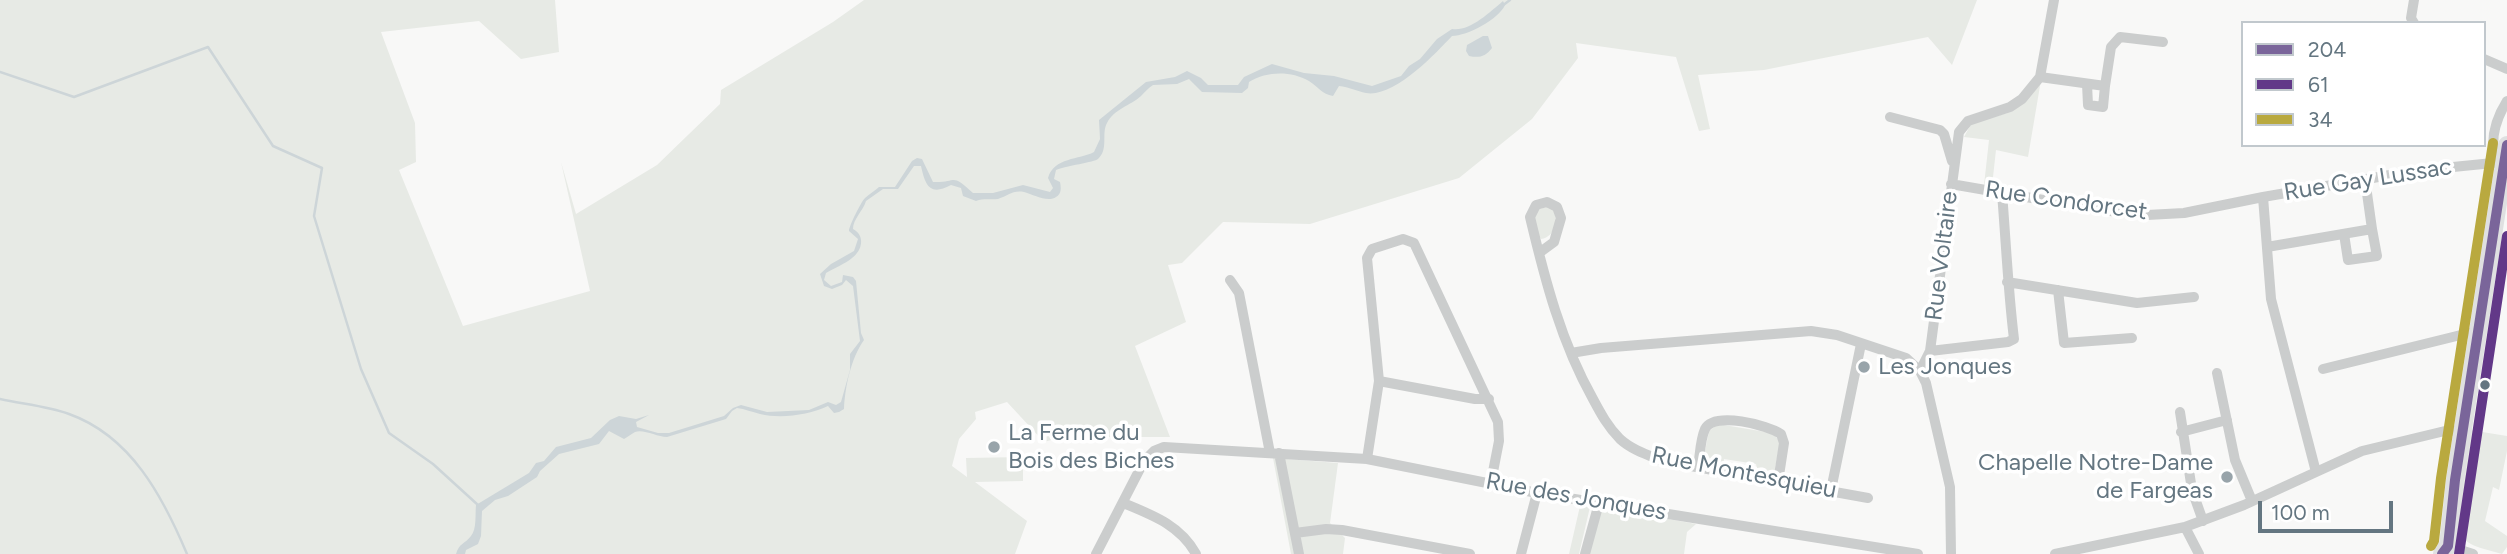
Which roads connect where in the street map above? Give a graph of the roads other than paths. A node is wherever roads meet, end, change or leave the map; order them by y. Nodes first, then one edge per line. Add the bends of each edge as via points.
1 (2054, 0) edge
2 (2414, 0) edge
3 (2413, 21) edge
4 (2163, 42) dead end
5 (2486, 60) edge
6 (2507, 69) edge
7 (2040, 77) junction
8 (2087, 84) junction
9 (2105, 86) junction
10 (2507, 101) edge
11 (1890, 117) dead end
12 (2505, 153) edge
13 (1954, 167) junction
14 (2365, 179) junction
15 (1951, 184) junction
16 (2002, 193) junction
17 (2263, 197) junction
18 (2502, 208) edge
19 (2372, 229) junction
20 (2344, 234) junction
21 (2267, 247) junction
22 (1538, 253) dead end
23 (1230, 280) dead end
24 (2007, 282) junction
25 (2058, 290) junction
26 (2194, 297) dead end
27 (2477, 331) junction
28 (2132, 338) dead end
29 (1861, 344) junction
30 (1930, 351) junction
31 (1571, 353) junction
32 (2323, 369) dead end
33 (1920, 371) junction
34 (2217, 373) dead end
35 (1379, 381) junction
36 (1489, 399) junction
37 (2179, 412) dead end
38 (2227, 420) junction
39 (2181, 432) junction
40 (2462, 432) junction
41 (1275, 453) junction
42 (1367, 459) junction
43 (1698, 467) junction
44 (2316, 472) junction
45 (1491, 482) junction
46 (1778, 482) junction
47 (1831, 490) junction
48 (1537, 493) junction
49 (1868, 498) dead end
50 (2252, 501) junction
51 (1123, 503) junction
52 (1599, 503) junction
53 (2203, 521) junction
54 (2185, 527) junction
55 (1295, 533) junction
56 (2445, 550) edge
57 (1096, 554) edge
58 (1196, 554) edge
59 (1299, 554) edge
60 (1470, 554) edge
61 (1521, 554) edge
62 (1585, 554) edge
63 (1918, 554) edge
64 (1951, 554) edge
65 (2055, 554) edge
66 (2199, 554) edge
67 (2473, 554) edge

1 - 7 street
2 - 3 street
4 - 9 street via 2120,37 2111,47
5 - 6 street
7 - 8 street
7 - 13 street, Rue Voltaire via 2010,107 1968,121 1959,132
8 - 9 street
8 - 9 street via 2088,105 2104,107
10 - 12 street via 2499,114 2493,144 2494,154
11 - 13 street via 1940,130
12 - 14 street, Rue Gay Lussac
12 - 18 main road
13 - 15 street, Rue Voltaire
14 - 17 street, Rue Gay Lussac
14 - 19 street
15 - 16 street, Rue Condorcet
15 - 30 street, Rue Voltaire
16 - 17 street, Rue Condorcet via 2147,215 2184,213
16 - 24 street
17 - 21 street, Rue Gay Lussac
18 - 27 main road
19 - 20 street
19 - 20 street via 2377,256 2348,260
20 - 21 street
21 - 44 street, Rue Gay Lussac via 2271,299
22 - 31 street, Rue Montesquieu
23 - 41 street via 1239,293
24 - 25 street
24 - 30 street via 2014,339
25 - 26 street via 2137,303
25 - 28 street via 2064,344
27 - 32 street
27 - 40 main road
29 - 31 street via 1811,331
29 - 33 street via 1906,358
29 - 47 street
30 - 33 street, Rue Voltaire
31 - 43 street, Rue Montesquieu via 1608,426 1622,441 1663,461
33 - 64 street via 1950,487
34 - 38 street
35 - 36 street
35 - 36 street via 1367,258 1372,249 1403,239 1414,243
35 - 42 street
36 - 45 street via 1499,441
37 - 39 street
38 - 39 street
38 - 50 street via 2235,460
39 - 53 street
40 - 44 street via 2449,430 2362,451
40 - 56 main road
41 - 42 street, Rue des Jonques
41 - 51 street, Rue des Jonques via 1164,447 1144,461
41 - 55 street
42 - 45 street, Rue des Jonques
43 - 46 street, Rue Montesquieu
43 - 46 street via 1705,429 1722,419 1781,434 1784,443
44 - 50 street
45 - 48 street, Rue des Jonques
46 - 47 street, Rue Montesquieu
47 - 49 street, Rue Montesquieu
48 - 52 street, Rue des Jonques
48 - 61 street
50 - 53 street
51 - 57 street
51 - 58 street via 1165,521 1190,542
52 - 62 street
52 - 63 street, Rue des Jonques
53 - 54 street
54 - 65 street
54 - 66 street
55 - 59 street
55 - 60 street via 1342,530
56 - 67 street

